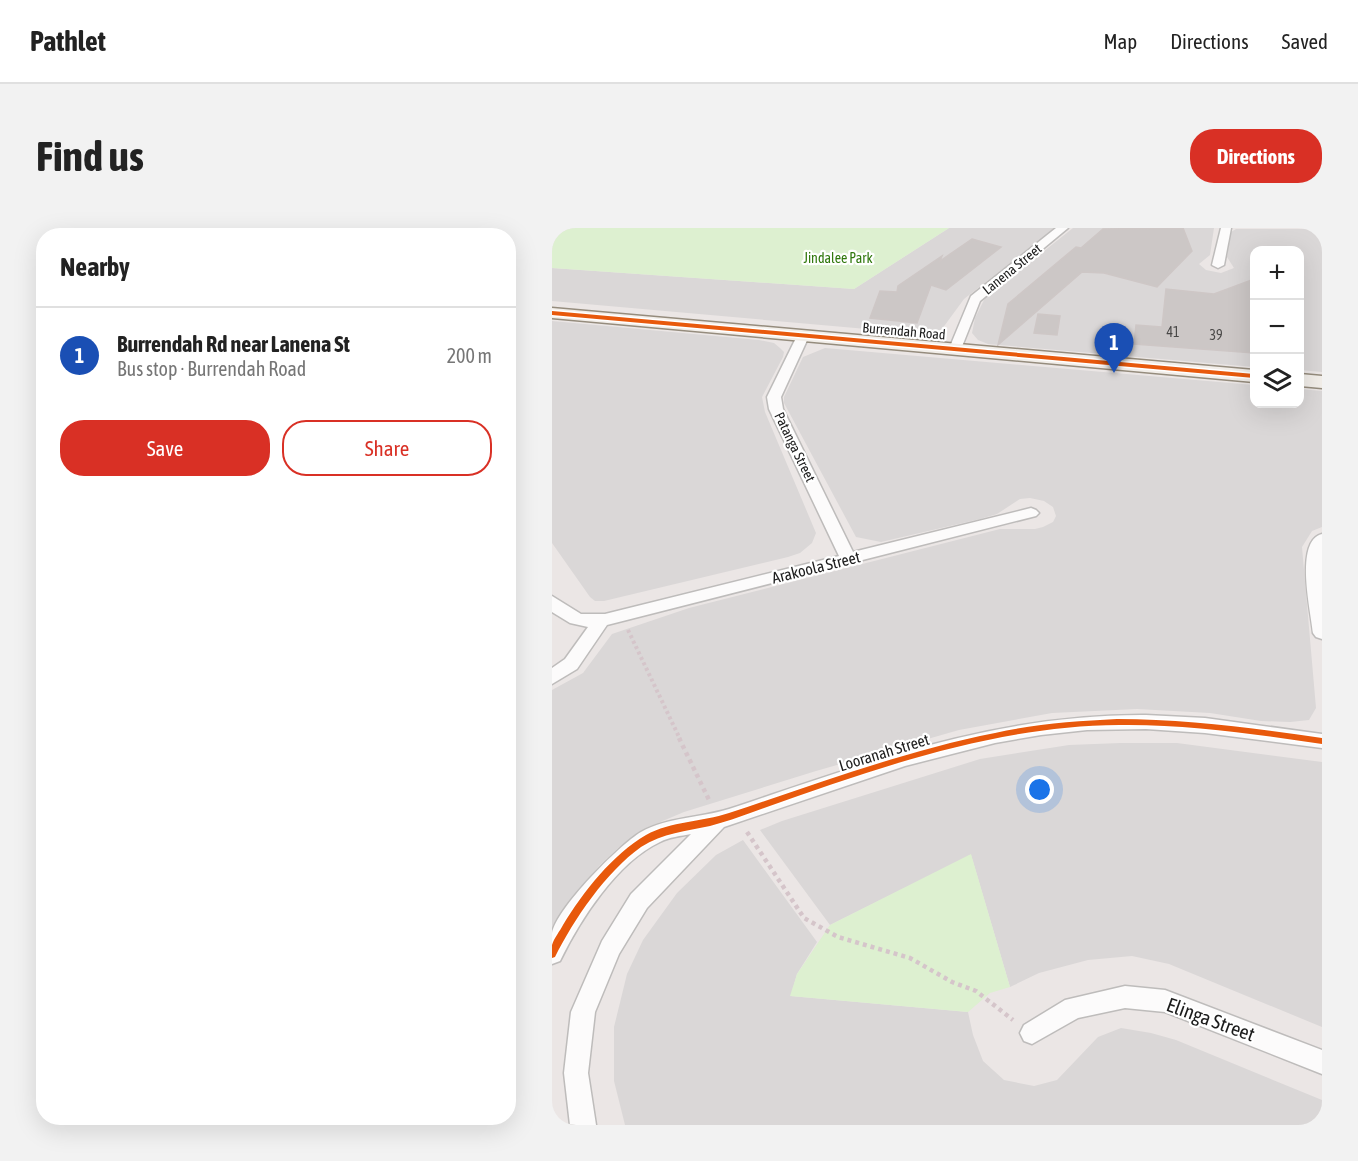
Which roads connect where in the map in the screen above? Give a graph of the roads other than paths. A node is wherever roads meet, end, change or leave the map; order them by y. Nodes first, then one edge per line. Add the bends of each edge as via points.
1 (1064, 228) edge
2 (1226, 228) edge
3 (1218, 266) dead end
4 (552, 313) edge
5 (803, 336) junction
6 (955, 349) junction
7 (1250, 376) edge
8 (1304, 380) edge
9 (1322, 382) edge
10 (1031, 513) dead end
11 (1322, 539) edge
12 (848, 558) junction
13 (554, 608) edge
14 (601, 621) junction
15 (1322, 633) edge
16 (552, 677) edge
17 (1322, 741) edge
18 (714, 812) junction
19 (552, 954) edge
20 (1032, 1033) road end
21 (1322, 1062) edge
22 (583, 1125) edge

1 - 6 street, Lanena Street via 975,299
2 - 3 street
4 - 5 street, Burrendah Road
5 - 6 street, Burrendah Road
5 - 12 street, Patanga Street via 774,397 776,409
6 - 7 street, Burrendah Road
8 - 9 street
10 - 12 street, Arakoola Street
11 - 15 street via 1313,558
12 - 14 street, Arakoola Street
13 - 14 street, Arakoola Street via 578,620
14 - 16 street via 571,664
17 - 18 street, Looranah Street via 1205,724 1086,723 935,750 789,795
18 - 19 street, Looranah Street via 650,837 624,858 600,882
18 - 22 street, Looranah Street via 639,901 610,948 583,1012 576,1073
20 - 21 street, Elinga Street via 1072,1008 1125,997 1165,1001

